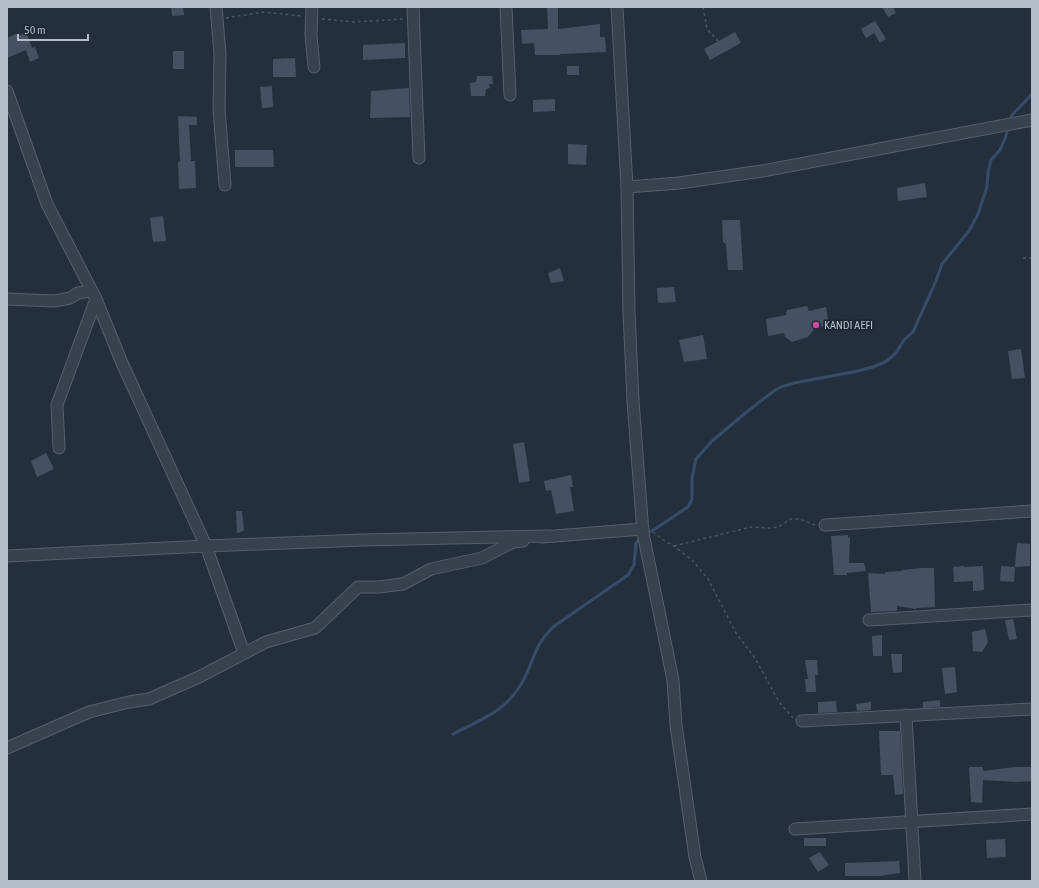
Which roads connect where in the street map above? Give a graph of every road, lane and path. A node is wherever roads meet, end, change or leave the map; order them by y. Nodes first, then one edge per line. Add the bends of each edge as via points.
1 (216, 7) edge
2 (312, 7) edge
3 (413, 7) edge
4 (506, 7) edge
5 (617, 7) edge
6 (703, 7) edge
7 (718, 41) dead end
8 (314, 67) dead end
9 (7, 91) edge
10 (510, 95) dead end
11 (1032, 120) edge
12 (419, 158) dead end
13 (225, 185) dead end
14 (627, 187) junction
15 (1023, 258) dead end
16 (1032, 258) edge
17 (94, 295) junction
18 (7, 299) edge
19 (60, 448) dead end
20 (1032, 511) edge
21 (824, 525) joint
22 (643, 527) junction
23 (548, 536) junction
24 (206, 546) junction
25 (674, 546) junction
26 (7, 556) edge
27 (1032, 610) edge
28 (869, 620) dead end
29 (244, 653) junction
30 (1032, 709) edge
31 (906, 715) junction
32 (802, 720) joint
33 (7, 748) edge
34 (1032, 814) edge
35 (913, 822) junction
36 (795, 829) dead end
37 (701, 881) edge
38 (915, 881) edge

1 - 13 street via 220,54 219,109
2 - 8 street
3 - 12 street
4 - 10 street
5 - 14 street
6 - 7 path via 707,29
9 - 17 street via 47,204
11 - 14 street via 762,170
14 - 22 street via 633,401
15 - 16 path
17 - 18 street via 78,293 70,298 54,301
17 - 19 street via 57,405
17 - 24 street via 122,363
20 - 21 street
21 - 25 path via 790,519 778,527 751,527
22 - 23 street
22 - 25 path
22 - 37 street via 673,680 676,725 695,858
23 - 24 street
23 - 29 street via 513,542 482,558 431,570 403,584 358,587 315,628 266,642
24 - 26 street
24 - 29 street
25 - 32 path via 692,560 708,579 736,633 755,658 779,702 792,718
27 - 28 street
29 - 33 street via 200,677 149,699 89,712
30 - 31 street
31 - 32 street
31 - 35 street
34 - 35 street
35 - 36 street
35 - 38 street

